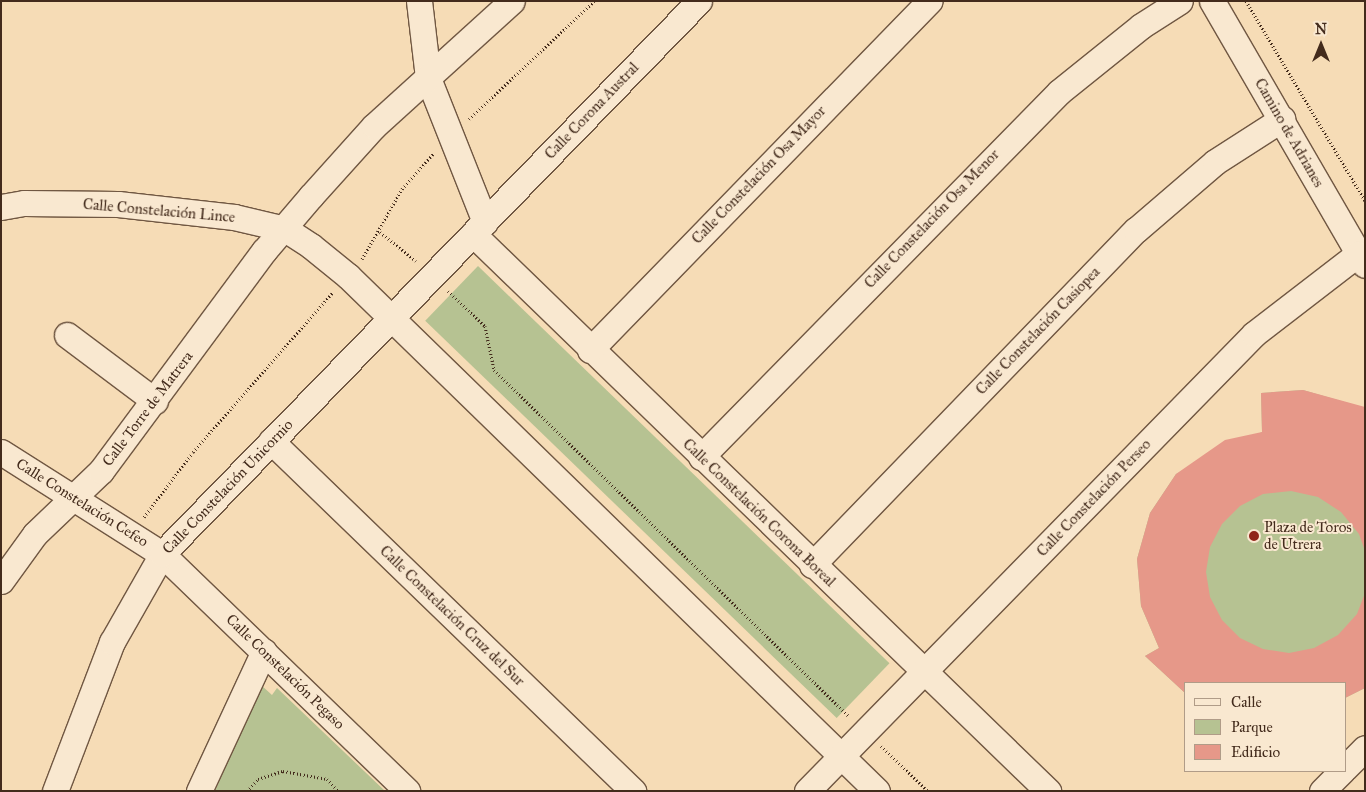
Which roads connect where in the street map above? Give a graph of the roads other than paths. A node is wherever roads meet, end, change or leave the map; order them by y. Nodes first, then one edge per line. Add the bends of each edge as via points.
1 (419, 1) edge
2 (512, 1) edge
3 (699, 1) edge
4 (929, 1) edge
5 (1180, 1) edge
6 (1212, 1) edge
7 (428, 78) junction
8 (1282, 119) junction
9 (1, 207) edge
10 (479, 228) junction
11 (285, 229) junction
12 (1361, 259) edge
13 (390, 318) junction
14 (67, 335) dead end
15 (590, 350) junction
16 (155, 401) junction
17 (271, 441) junction
18 (1, 452) edge
19 (701, 457) junction
20 (77, 497) junction
21 (162, 554) junction
22 (812, 565) junction
23 (1, 581) edge
24 (264, 651) junction
25 (922, 673) junction
26 (1365, 748) edge
27 (841, 756) junction
28 (1346, 767) edge
29 (1341, 772) edge
30 (55, 791) edge
31 (199, 791) edge
32 (407, 791) edge
33 (633, 791) edge
34 (807, 791) edge
35 (877, 791) edge
36 (1048, 791) edge
37 (1322, 791) edge

1 - 7 street
2 - 7 street
3 - 10 street, Calle Corona Austral
4 - 15 street, Calle Constelación Osa Mayor
5 - 19 street, Calle Constelación Osa Menor via 1141,26 1058,92
6 - 8 street, Camino de Adrianes
7 - 10 street
7 - 11 street, Calle Torre de Matrera via 374,126
8 - 12 street, Camino de Adrianes
8 - 22 street, Calle Constelación Casiopea via 1215,162 1136,230
9 - 11 street, Calle Constelación Lince via 24,203 118,204 234,217
10 - 13 street, Calle Corona Austral
10 - 15 street, Calle Constelación Corona Boreal
11 - 13 street via 348,276
11 - 16 street, Calle Torre de Matrera via 264,251
12 - 25 street, Calle Constelación Perseo via 1301,294 1254,334
13 - 17 street, Calle Constelación Unicornio
13 - 27 street
14 - 16 street
15 - 19 street, Calle Constelación Corona Boreal
16 - 20 street, Calle Torre de Matrera
17 - 21 street, Calle Constelación Unicornio
17 - 33 street, Calle Constelación Cruz del Sur
18 - 20 street, Calle Constelación Cefeo
19 - 22 street, Calle Constelación Corona Boreal
20 - 21 street, Calle Constelación Cefeo
20 - 23 street, Calle Torre de Matrera via 34,534
21 - 24 street, Calle Constelación Pegaso
21 - 30 street, Calle Constelación Unicornio via 112,642
22 - 25 street, Calle Constelación Corona Boreal
24 - 31 street
24 - 32 street, Calle Constelación Pegaso
25 - 27 street, Calle Constelación Perseo
25 - 36 street, Calle Constelación Corona Boreal
26 - 28 street
27 - 34 street, Calle Constelación Perseo
27 - 35 street
29 - 37 street

